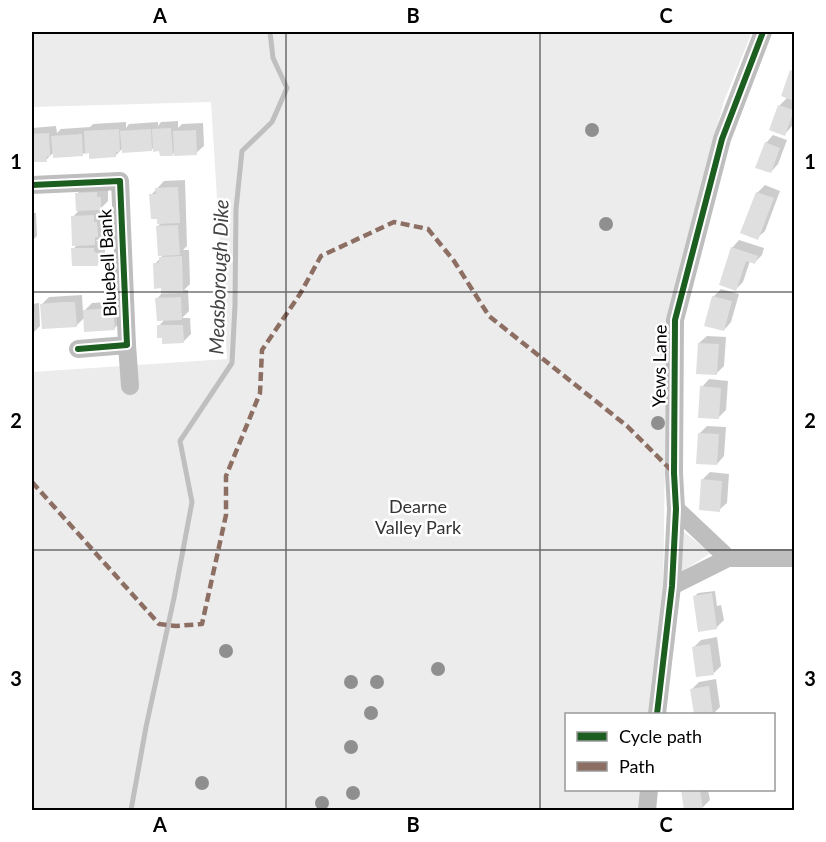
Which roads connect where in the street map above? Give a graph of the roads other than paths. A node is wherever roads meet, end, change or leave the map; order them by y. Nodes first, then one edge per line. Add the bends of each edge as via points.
1 (763, 32) edge
2 (32, 186) edge
3 (127, 345) junction
4 (78, 349) dead end
5 (130, 386) dead end
6 (676, 509) junction
7 (728, 558) junction
8 (795, 558) edge
9 (672, 586) junction
10 (657, 713) edge
11 (649, 791) edge
12 (647, 810) edge

1 - 6 street, Yews Lane via 722,139 675,320
2 - 3 street, Bluebell Bank via 120,181
3 - 4 street
3 - 5 street
6 - 7 street
6 - 9 street, Yews Lane
7 - 8 street
7 - 9 street
9 - 10 street, Yews Lane
11 - 12 street

